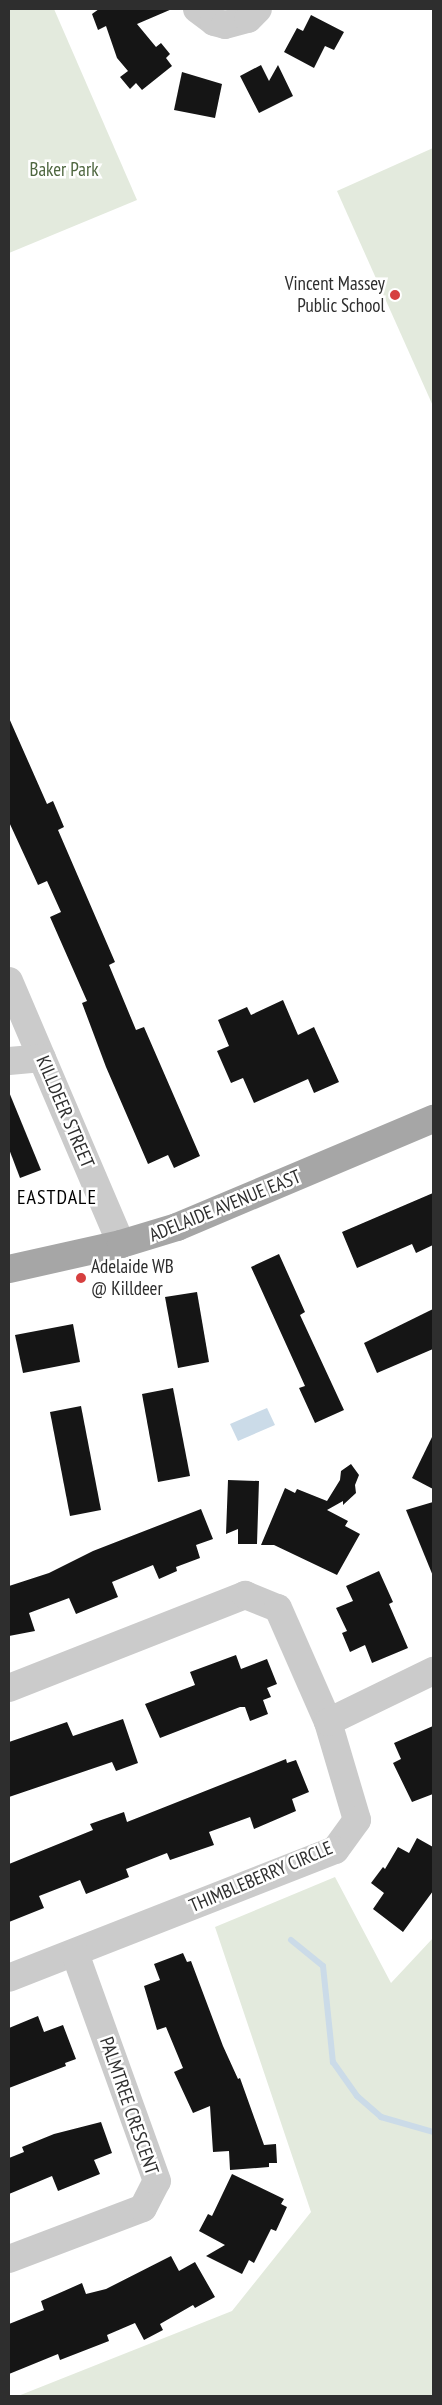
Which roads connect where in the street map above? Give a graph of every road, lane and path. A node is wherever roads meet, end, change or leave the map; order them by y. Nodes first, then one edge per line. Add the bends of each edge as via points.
1 (197, 9) edge
2 (258, 9) edge
3 (9, 981) edge
4 (42, 1058) junction
5 (9, 1061) edge
6 (433, 1119) edge
7 (121, 1244) junction
8 (9, 1269) edge
9 (433, 1671) edge
10 (9, 1688) edge
11 (328, 1722) junction
12 (75, 1953) junction
13 (9, 1978) edge
14 (9, 2259) edge

1 - 2 street via 214,22 225,25 248,19
3 - 4 street, KILLDEER STREET
4 - 5 street
4 - 7 street, KILLDEER STREET
6 - 7 main road, ADELAIDE AVENUE EAST via 215,1213
7 - 8 main road, ADELAIDE AVENUE EAST
9 - 11 street
10 - 11 street, THIMBLEBERRY CIRCLE via 245,1595 278,1608
11 - 12 street, THIMBLEBERRY CIRCLE via 357,1820 335,1850
12 - 13 street, THIMBLEBERRY CIRCLE
12 - 14 street, PALMTREE CRESCENT via 157,2182 143,2208

